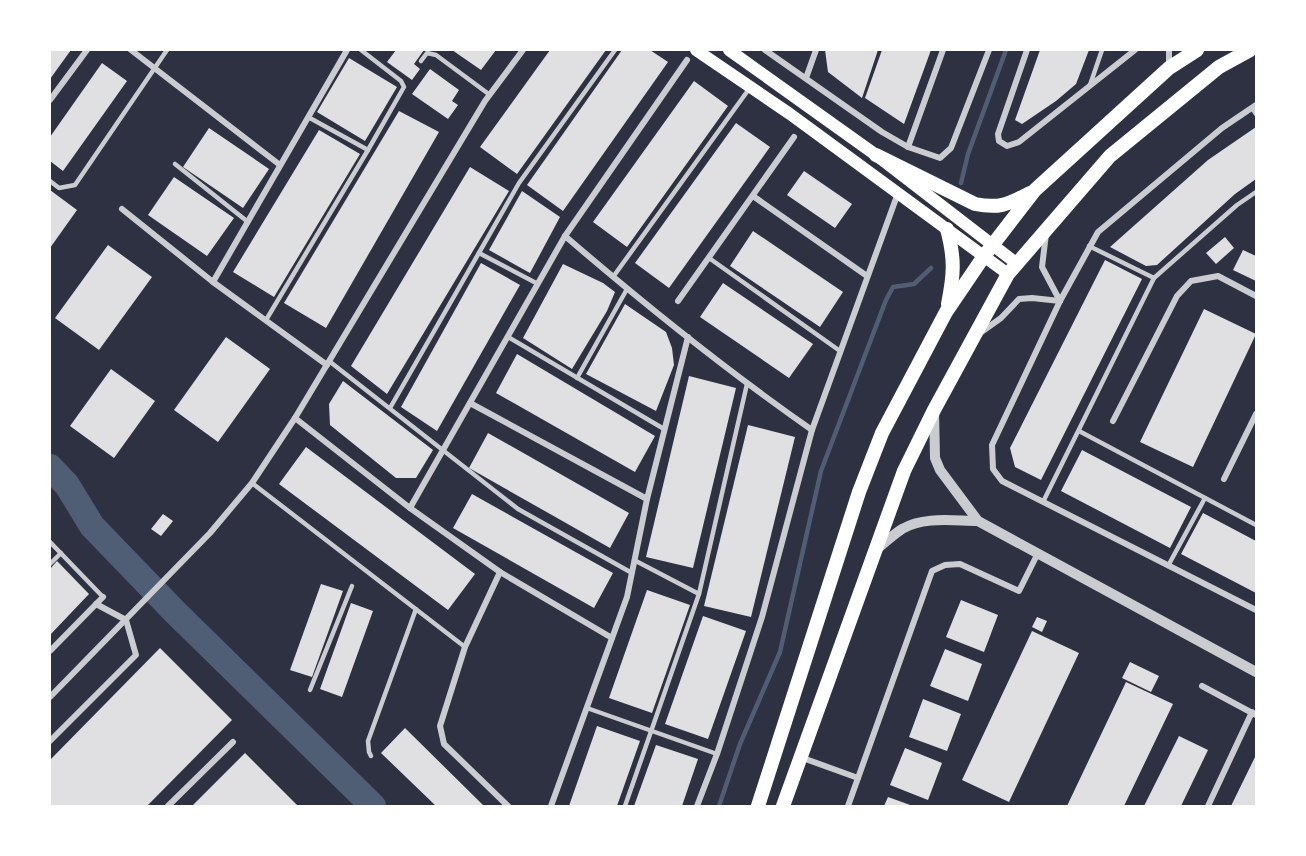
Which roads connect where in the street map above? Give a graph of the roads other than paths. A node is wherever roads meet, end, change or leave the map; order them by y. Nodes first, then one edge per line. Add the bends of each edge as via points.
1 (87, 50) edge
2 (131, 50) edge
3 (167, 50) edge
4 (347, 50) edge
5 (361, 50) edge
6 (523, 50) edge
7 (615, 50) edge
8 (696, 50) edge
9 (729, 50) edge
10 (765, 50) edge
11 (816, 50) edge
12 (944, 50) edge
13 (989, 50) edge
14 (1027, 50) edge
15 (1102, 50) edge
16 (1135, 50) edge
17 (1169, 50) edge
18 (1197, 50) edge
19 (1250, 50) edge
20 (687, 60) dead end
21 (421, 61) dead end
22 (154, 68) junction
23 (1168, 68) junction
24 (806, 78) junction
25 (1090, 85) junction
26 (751, 87) junction
27 (490, 95) junction
28 (50, 100) edge
29 (1254, 106) edge
30 (1257, 114) edge
31 (308, 117) junction
32 (794, 137) dead end
33 (908, 147) junction
34 (368, 150) junction
35 (876, 155) junction
36 (175, 164) dead end
37 (280, 165) junction
38 (50, 181) edge
39 (1035, 190) junction
40 (1257, 192) edge
41 (898, 193) junction
42 (753, 196) junction
43 (122, 209) dead end
44 (248, 222) junction
45 (947, 229) junction
46 (1045, 229) junction
47 (565, 236) junction
48 (993, 244) junction
49 (1089, 246) junction
50 (479, 253) junction
51 (984, 256) junction
52 (709, 258) junction
53 (1012, 268) junction
54 (867, 276) junction
55 (613, 278) junction
56 (1154, 278) junction
57 (213, 282) junction
58 (538, 284) junction
59 (627, 289) junction
60 (1257, 296) edge
61 (1060, 301) junction
62 (678, 302) dead end
63 (946, 312) junction
64 (266, 320) junction
65 (975, 336) junction
66 (508, 337) junction
67 (688, 337) junction
68 (840, 351) junction
69 (328, 363) junction
70 (577, 378) junction
71 (747, 384) junction
72 (470, 403) junction
73 (390, 408) junction
74 (934, 410) junction
75 (1257, 414) edge
76 (295, 418) junction
77 (1113, 421) dead end
78 (664, 429) junction
79 (812, 430) junction
80 (1079, 431) junction
81 (444, 449) junction
82 (1224, 479) dead end
83 (252, 483) junction
84 (1205, 498) junction
85 (647, 499) junction
86 (1043, 502) junction
87 (410, 508) junction
88 (978, 520) junction
89 (1257, 525) edge
90 (50, 542) edge
91 (874, 552) junction
92 (61, 553) junction
93 (1038, 553) junction
94 (634, 560) junction
95 (50, 564) edge
96 (1168, 566) junction
97 (500, 572) junction
98 (632, 573) junction
99 (352, 586) dead end
100 (699, 594) junction
101 (103, 597) joint
102 (96, 604) junction
103 (416, 609) junction
104 (1257, 610) edge
105 (126, 620) junction
106 (612, 638) junction
107 (465, 647) junction
108 (50, 651) edge
109 (1257, 672) edge
110 (1202, 686) dead end
111 (310, 690) dead end
112 (50, 697) edge
113 (587, 708) junction
114 (1254, 713) edge
115 (652, 732) junction
116 (50, 741) edge
117 (233, 742) dead end
118 (717, 754) junction
119 (371, 756) dead end
120 (800, 758) junction
121 (858, 778) junction
122 (168, 807) edge
123 (508, 807) edge
124 (551, 807) edge
125 (625, 807) edge
126 (697, 807) edge
127 (758, 807) edge
128 (783, 807) edge
129 (848, 807) edge
130 (1208, 807) edge

1 - 28 street
2 - 22 street
3 - 22 lane
4 - 31 street
5 - 34 lane via 404,87
6 - 27 street
7 - 50 lane via 519,183
8 - 26 main road
9 - 35 main road
10 - 24 street
11 - 24 street
12 - 33 street
13 - 33 street via 951,148 940,158
14 - 25 street via 998,135 999,141 1007,146 1019,142
15 - 25 lane
16 - 25 street
17 - 23 street
18 - 23 main road
19 - 46 main road via 1219,68 1110,156
20 - 47 street
21 - 27 lane via 427,53 436,55
22 - 37 street
22 - 38 lane via 75,184 60,188
23 - 39 main road
24 - 33 street
26 - 41 main road
26 - 55 lane
27 - 69 street
29 - 30 lane
29 - 49 street via 1098,232
31 - 34 lane
31 - 37 street
32 - 42 street
34 - 64 lane
35 - 39 main road via 975,204 1005,206
35 - 48 main road
36 - 44 lane
37 - 44 street
39 - 48 main road
40 - 56 lane
41 - 45 main road
41 - 54 street
42 - 52 street
42 - 54 street
43 - 57 street
44 - 57 street
45 - 51 main road
45 - 63 main road via 953,253 953,280
46 - 53 main road
46 - 61 street via 1042,267
47 - 55 street
47 - 58 street
48 - 51 main road
48 - 53 main road
49 - 56 lane
49 - 61 street
50 - 58 lane
50 - 73 lane
51 - 53 main road
51 - 63 main road
52 - 62 street
52 - 68 lane
53 - 65 main road
54 - 68 street
55 - 59 street
56 - 80 lane
57 - 64 street
58 - 66 street
59 - 67 street
59 - 70 lane
60 - 77 street via 1218,276 1191,281 1177,296
61 - 65 street via 1019,299
61 - 86 street via 992,445 993,469 1002,481
63 - 127 main road via 882,433 859,492
64 - 69 street
65 - 74 main road
66 - 70 lane
66 - 72 street
67 - 71 street
67 - 78 street
68 - 79 street
69 - 73 lane
69 - 76 street
70 - 78 lane
71 - 79 street
71 - 100 lane
72 - 81 street
72 - 85 street
73 - 81 lane
74 - 88 street via 935,458
74 - 91 main road via 904,471
75 - 82 street
76 - 83 street
76 - 87 street
78 - 85 street
79 - 118 street via 762,617
80 - 84 lane
80 - 86 lane
81 - 87 street
81 - 98 lane via 518,509
83 - 103 lane
83 - 105 street
84 - 89 lane
84 - 96 lane
85 - 94 street
86 - 96 street
87 - 97 street
88 - 91 street via 916,523 902,529
88 - 93 street
90 - 92 lane
91 - 120 main road
92 - 95 lane
92 - 101 lane
93 - 109 street
93 - 121 street via 1019,591 960,564 932,571
94 - 98 street
94 - 100 lane
96 - 104 street
97 - 106 street
97 - 107 street
98 - 106 street
99 - 111 lane
100 - 115 lane
101 - 102 street
102 - 105 street
102 - 108 street
103 - 107 lane
103 - 119 lane via 368,741
105 - 112 street
105 - 116 street via 136,655
106 - 113 street
107 - 123 street via 440,726 444,744
110 - 114 street
113 - 115 lane
113 - 124 street
114 - 130 street
115 - 118 lane
115 - 125 lane
117 - 122 street
118 - 126 street
120 - 121 street
120 - 128 main road
121 - 129 street

